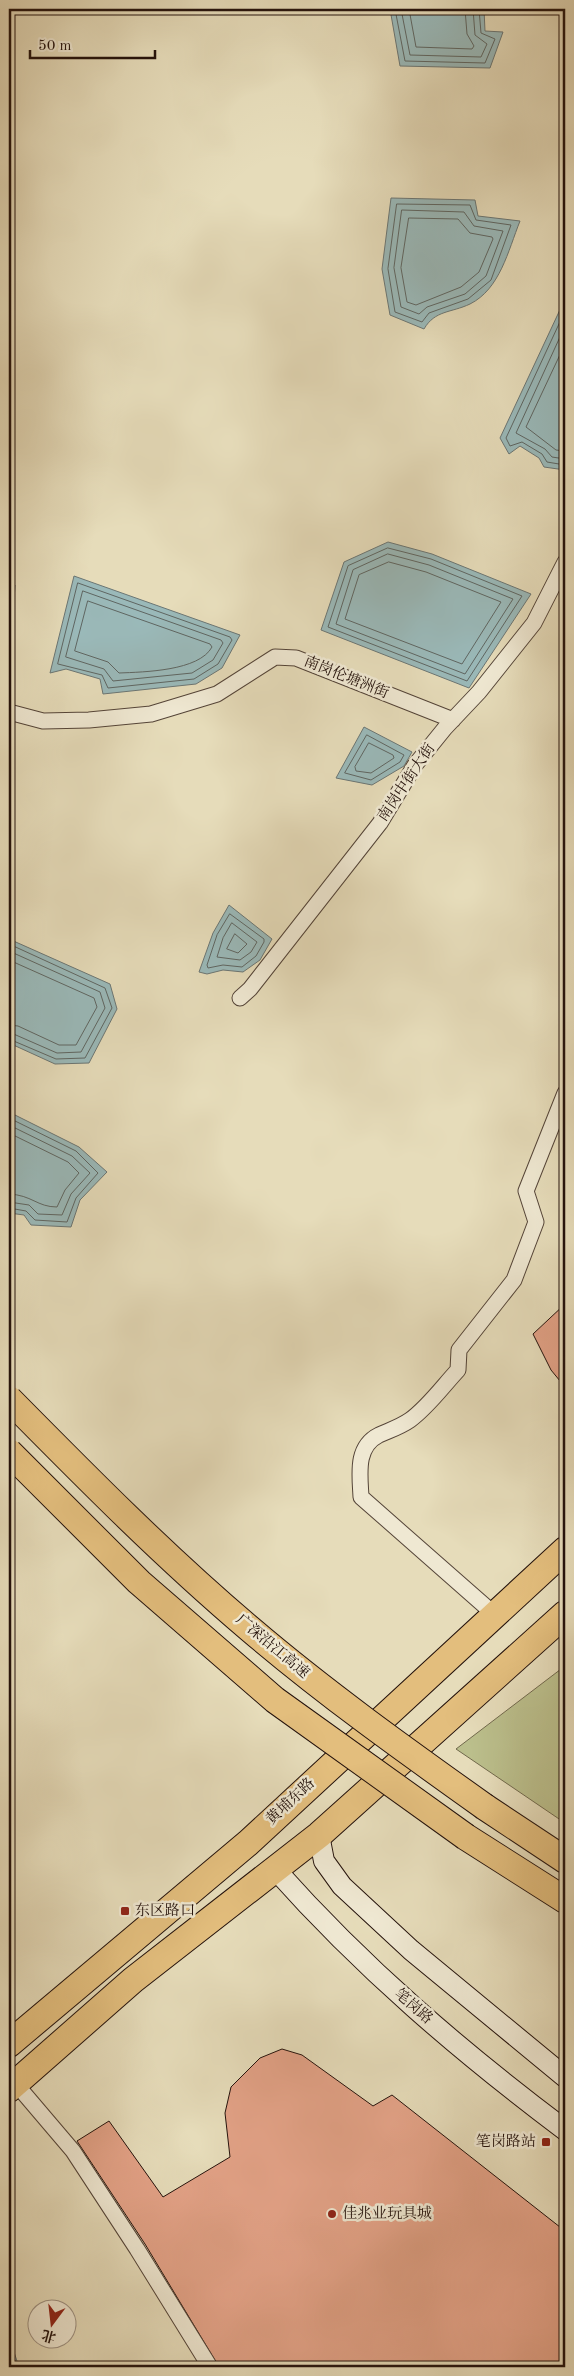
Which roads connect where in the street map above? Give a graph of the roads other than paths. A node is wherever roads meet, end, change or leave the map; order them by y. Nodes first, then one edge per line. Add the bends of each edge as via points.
1 (565, 562) edge
2 (9, 712) edge
3 (453, 720) junction
4 (240, 998) dead end
5 (565, 1093) edge
6 (9, 1399) edge
7 (9, 1452) edge
8 (565, 1550) edge
9 (494, 1614) junction
10 (565, 1614) edge
11 (319, 1835) junction
12 (565, 1860) edge
13 (276, 1869) junction
14 (565, 1900) edge
15 (9, 2044) edge
16 (565, 2077) edge
17 (12, 2086) edge
18 (565, 2130) edge
19 (210, 2367) edge

1 - 3 street, 南岗中街大街 via 534,623
2 - 3 street, 南岗伦塘洲街 via 43,721 151,714 217,694 276,657 296,658
3 - 4 street, 南岗中街大街 via 415,765 380,823 250,990
5 - 9 street via 526,1191 536,1222 514,1280 459,1350 458,1370 411,1419 378,1436 364,1449 359,1464 360,1497
6 - 12 highway, 广深沿江高速, bridge via 144,1534 249,1629 348,1710
7 - 14 highway, bridge via 139,1582 275,1700 466,1837
8 - 9 highway, 黄埔东路
9 - 15 highway, 黄埔东路 via 248,1843
10 - 11 highway
11 - 13 highway
11 - 16 street via 324,1861 342,1886 411,1950
13 - 17 highway via 133,1980
13 - 18 street, 笔岗路 via 323,1922 389,1986 490,2074
17 - 19 street via 72,2151

